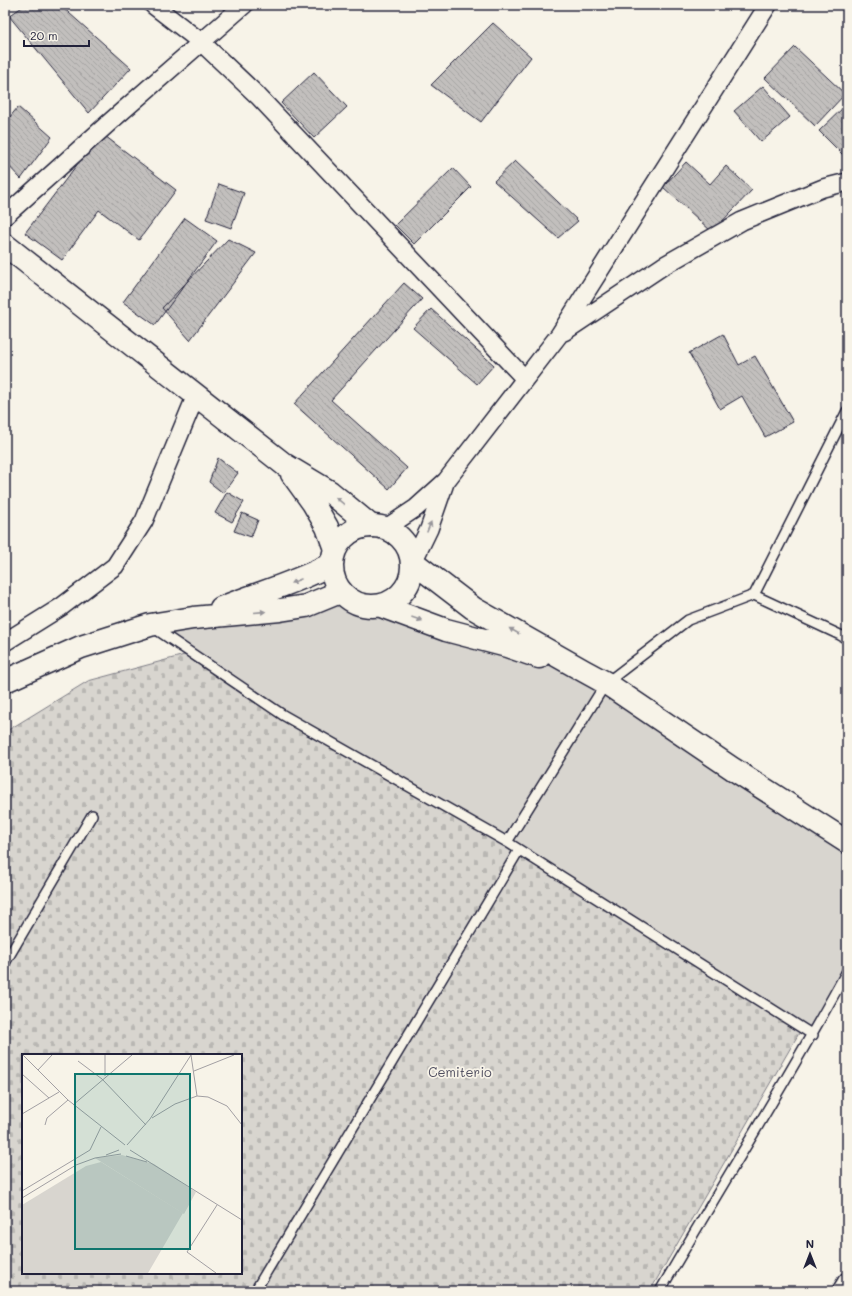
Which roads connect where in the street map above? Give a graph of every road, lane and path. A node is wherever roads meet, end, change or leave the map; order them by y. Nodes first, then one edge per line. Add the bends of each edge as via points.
1 (153, 5) edge
2 (244, 5) edge
3 (768, 5) edge
4 (226, 12) edge
5 (201, 42) junction
6 (847, 182) edge
7 (5, 216) edge
8 (5, 245) edge
9 (559, 336) junction
10 (525, 379) junction
11 (196, 394) junction
12 (847, 411) edge
13 (285, 465) junction
14 (446, 481) junction
15 (378, 527) junction
16 (333, 557) junction
17 (413, 562) junction
18 (340, 592) junction
19 (754, 595) junction
20 (381, 606) junction
21 (194, 618) junction
22 (150, 625) junction
23 (847, 639) edge
24 (5, 642) edge
25 (584, 671) junction
26 (5, 681) edge
27 (606, 683) junction
28 (92, 815) dead end
29 (507, 842) junction
30 (847, 842) edge
31 (519, 850) junction
32 (5, 963) edge
33 (847, 971) edge
34 (813, 1035) junction
35 (847, 1281) edge
36 (255, 1291) edge
37 (660, 1291) edge
38 (841, 1291) edge

1 - 5 street
2 - 4 street
3 - 9 street
4 - 5 street
5 - 7 street
5 - 10 street via 258,96
6 - 9 street via 823,188 742,221 663,266
8 - 11 main road
9 - 10 street
10 - 14 street
11 - 13 main road
11 - 24 street via 144,521 115,566 61,607
12 - 19 lane
15 -> 13 main road via 330,492
13 - 16 main road via 327,527
14 - 15 street via 416,508
17 -> 14 street via 429,529
15 - 16 main road via 360,528 349,532 341,540
15 - 17 main road via 399,536 408,548
16 - 18 main road via 333,579
16 -> 21 main road via 313,574
17 - 20 main road via 412,577 405,590 395,600
25 -> 17 main road via 473,608
18 - 20 main road via 352,602 366,607
21 -> 18 main road via 306,606
19 - 23 lane
19 - 27 lane via 688,620
20 -> 25 main road via 446,630 507,646
21 - 22 main road
22 - 26 main road via 81,647
22 - 29 lane via 283,715
25 - 27 main road
27 - 29 lane
27 - 30 main road
28 - 32 lane
29 - 31 lane
31 - 34 lane
31 - 36 lane
33 - 34 lane
34 - 37 lane
35 - 38 street

